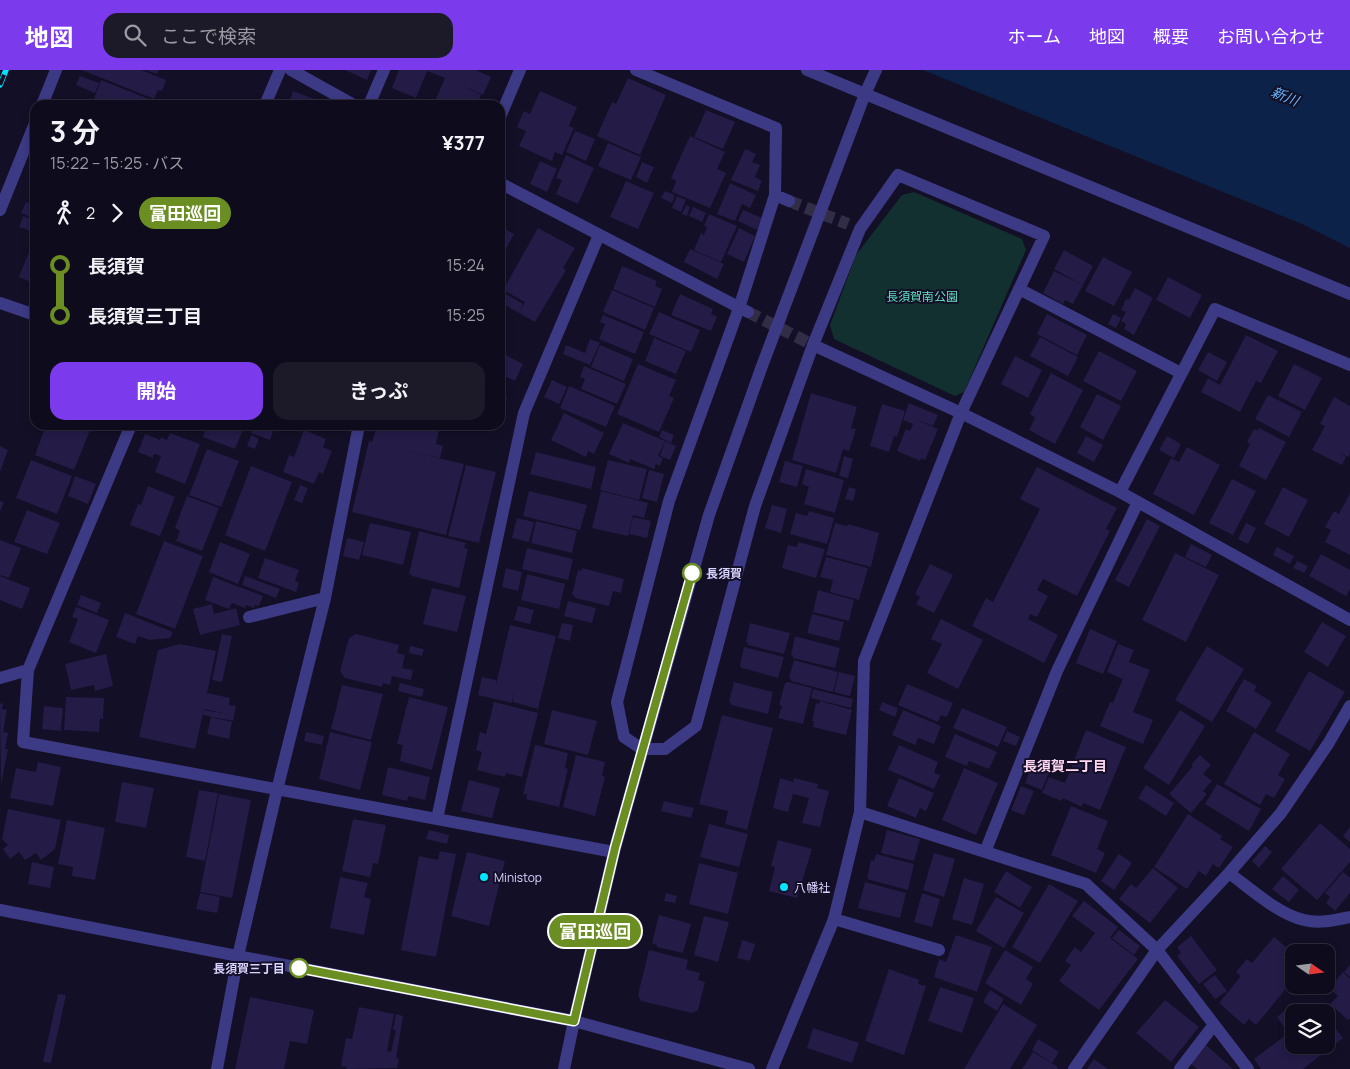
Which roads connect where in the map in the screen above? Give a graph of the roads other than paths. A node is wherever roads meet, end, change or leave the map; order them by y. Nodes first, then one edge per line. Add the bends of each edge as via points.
1 (56, 70) edge
2 (280, 70) edge
3 (291, 70) edge
4 (384, 70) edge
5 (520, 70) edge
6 (636, 70) edge
7 (807, 70) edge
8 (876, 70) edge
9 (868, 89) junction
10 (44, 100) edge
11 (267, 100) edge
12 (345, 100) edge
13 (371, 100) edge
14 (505, 106) edge
15 (30, 135) edge
16 (505, 186) edge
17 (776, 195) junction
18 (789, 201) tunnel mouth
19 (0, 210) edge
20 (599, 236) junction
21 (1019, 289) junction
22 (1350, 294) edge
23 (0, 303) edge
24 (744, 310) junction
25 (30, 313) edge
26 (813, 345) junction
27 (1350, 365) edge
28 (1182, 373) junction
29 (962, 413) junction
30 (129, 430) edge
31 (354, 430) edge
32 (1120, 492) junction
33 (1138, 502) junction
34 (325, 598) junction
35 (249, 617) dead end
36 (1350, 620) edge
37 (28, 670) junction
38 (0, 678) edge
39 (1350, 706) edge
40 (642, 749) junction
41 (277, 790) junction
42 (860, 812) junction
43 (437, 820) junction
44 (614, 852) junction
45 (985, 852) junction
46 (1229, 874) junction
47 (0, 910) edge
48 (1350, 917) edge
49 (834, 919) junction
50 (939, 950) dead end
51 (1156, 950) junction
52 (238, 956) junction
53 (574, 1021) junction
54 (1213, 1026) junction
55 (217, 1069) edge
56 (564, 1069) edge
57 (749, 1069) edge
58 (772, 1069) edge
59 (1074, 1069) edge
60 (1180, 1069) edge
61 (1248, 1069) edge

1 - 10 street
2 - 11 street
3 - 12 street
4 - 13 street
5 - 14 street
6 - 17 street via 776,128
7 - 9 street
8 - 9 street
9 - 22 street
9 - 40 street via 765,357 709,515
15 - 19 street
16 - 20 street
17 - 18 street
17 - 24 street
20 - 24 street
20 - 43 street via 524,413
21 - 26 street via 1044,236 898,175 854,227
21 - 28 street
21 - 29 street
23 - 25 street
24 - 40 street via 669,501 617,702 624,737
26 - 29 street
26 - 40 street via 755,506 696,726 665,749
27 - 28 street via 1215,309
28 - 32 street
29 - 32 street
29 - 42 street via 864,661
30 - 37 street
31 - 34 street
32 - 33 street
33 - 36 street
33 - 45 street via 1057,671
34 - 35 street
34 - 41 street
37 - 38 street
37 - 41 street via 23,742
39 - 46 street via 1281,813
40 - 44 street
41 - 43 street
41 - 52 street
42 - 45 street
42 - 49 street
43 - 44 street
44 - 53 street
45 - 51 street via 1086,884
46 - 48 street via 1281,910 1304,920 1332,921
46 - 51 street
47 - 52 street
49 - 50 street
49 - 58 street
51 - 54 street
51 - 59 street
52 - 53 street
52 - 55 street
53 - 56 street
53 - 57 street
54 - 60 street
54 - 61 street

